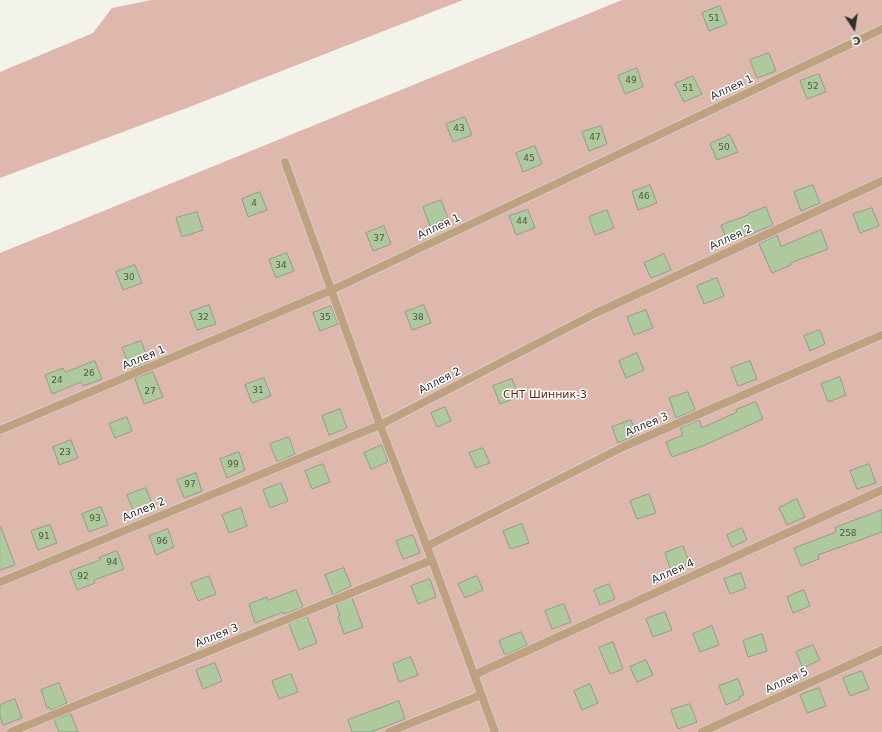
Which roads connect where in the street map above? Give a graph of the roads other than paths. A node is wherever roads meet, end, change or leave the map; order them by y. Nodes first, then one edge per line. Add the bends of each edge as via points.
1 (882, 28) edge
2 (285, 162) dead end
3 (882, 181) edge
4 (332, 290) junction
5 (882, 335) edge
6 (380, 425) junction
7 (0, 430) edge
8 (882, 490) edge
9 (427, 546) junction
10 (432, 560) junction
11 (0, 582) edge
12 (882, 650) edge
13 (474, 675) junction
14 (481, 695) junction
15 (11, 732) edge
16 (389, 732) edge
17 (495, 732) edge
18 (702, 732) edge

1 - 4 lane, Аллея 1
2 - 4 lane
3 - 6 lane, Аллея 2 via 596,313
4 - 6 lane
4 - 7 lane, Аллея 1
5 - 9 lane, Аллея 3 via 623,447
6 - 9 lane
6 - 11 lane, Аллея 2
8 - 13 lane, Аллея 4
9 - 10 lane
10 - 13 lane
10 - 15 lane, Аллея 3
12 - 18 lane, Аллея 5
13 - 14 lane
14 - 16 lane
14 - 17 lane

